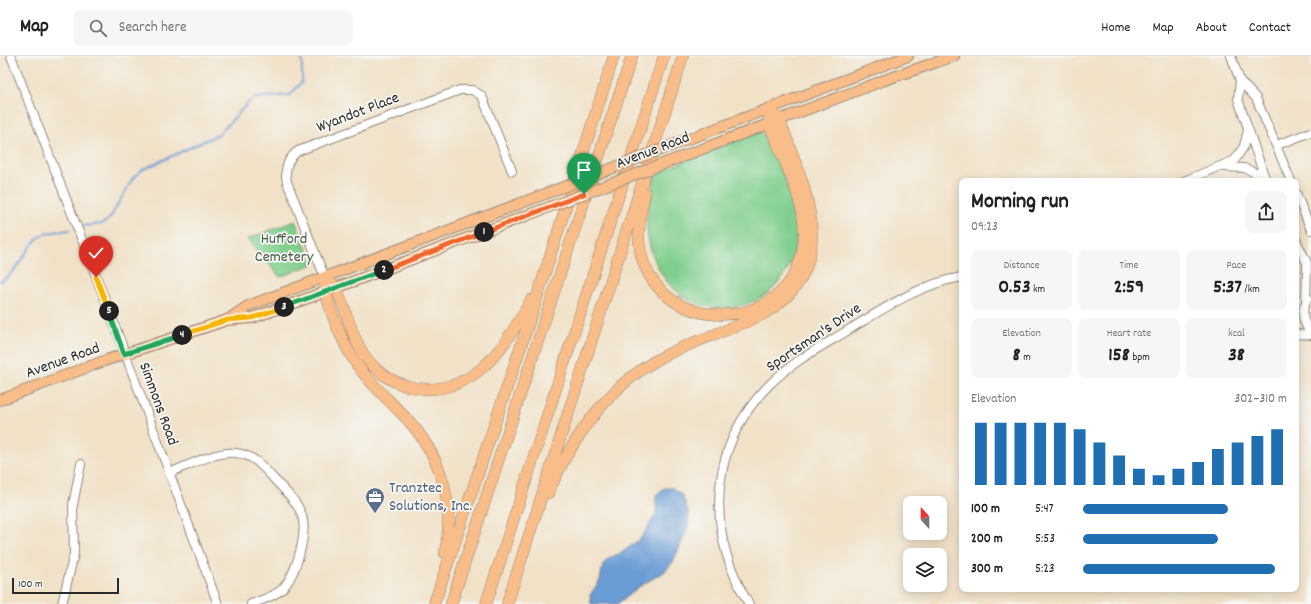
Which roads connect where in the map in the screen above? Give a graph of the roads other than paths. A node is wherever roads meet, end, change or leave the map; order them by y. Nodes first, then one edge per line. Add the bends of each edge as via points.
1 (11, 56) edge
2 (614, 56) edge
3 (632, 56) edge
4 (664, 56) edge
5 (683, 56) edge
6 (908, 56) edge
7 (954, 56) edge
8 (1231, 56) edge
9 (1240, 81) junction
10 (769, 109) junction
11 (662, 120) junction
12 (774, 121) junction
13 (1248, 130) junction
14 (1311, 132) edge
15 (1277, 145) junction
16 (1220, 167) junction
17 (512, 171) dead end
18 (1192, 178) edge
19 (1263, 178) edge
20 (1265, 178) edge
21 (1290, 178) edge
22 (1299, 200) edge
23 (1311, 230) edge
24 (1299, 246) edge
25 (544, 272) junction
26 (325, 278) junction
27 (959, 278) edge
28 (336, 288) junction
29 (325, 292) junction
30 (1311, 295) edge
31 (1304, 304) junction
32 (1299, 309) edge
33 (227, 320) junction
34 (1299, 334) edge
35 (1311, 334) edge
36 (124, 354) junction
37 (0, 400) edge
38 (81, 464) dead end
39 (168, 473) junction
40 (530, 530) junction
41 (62, 604) edge
42 (218, 604) edge
43 (251, 604) edge
44 (433, 604) edge
45 (451, 604) edge
46 (486, 604) edge
47 (507, 604) edge
48 (749, 604) edge

1 - 36 street, Simmons Road
2 - 25 highway
3 - 45 highway
4 - 46 highway
5 - 11 highway
6 - 10 main road, Avenue Road
7 - 12 main road, Avenue Road
8 - 9 street
9 - 13 street via 1238,99
9 - 15 street via 1256,98
10 - 12 highway
10 - 26 main road, Avenue Road, bridge
11 - 12 highway via 640,216 641,253 652,278 670,298 698,313 720,316 736,315 751,310 777,295 791,279 802,254 804,228 800,207
11 - 40 highway
12 - 28 main road, Avenue Road, bridge
12 - 40 highway via 811,214 812,246 801,276 788,294 763,314 673,351 654,361 620,387 578,436
13 - 16 street via 1240,154 1235,160
13 - 20 street
14 - 15 street
15 - 21 street
16 - 18 street
16 - 19 street via 1244,168
17 - 26 street, Wyandot Place via 482,96 467,89 298,151 288,164 287,182
22 - 23 street
24 - 31 street via 1307,263
25 - 28 highway via 519,323 486,365 460,383 429,390 398,383 372,365 355,338
25 - 44 highway
26 - 28 highway
26 - 29 highway
26 - 33 main road, Avenue Road via 248,306
27 - 48 street, Sportsman's Drive via 924,287 894,302 790,366 753,403 741,422 722,471 719,514 720,534 731,571
28 - 29 main road, Avenue Road
29 - 33 main road, Avenue Road via 252,318
29 - 44 highway via 344,343 352,357 422,438 435,458 444,480 449,506 449,528
30 - 31 street
31 - 32 street
31 - 35 street via 1303,320
33 - 36 main road, Avenue Road
34 - 35 street
36 - 37 main road, Avenue Road
36 - 39 street, Simmons Road
38 - 41 street via 73,505 74,554
39 - 42 street, Simmons Road
39 - 43 street via 224,453 242,454 258,462 296,504 303,520 304,532 294,570 278,593
40 - 47 highway

